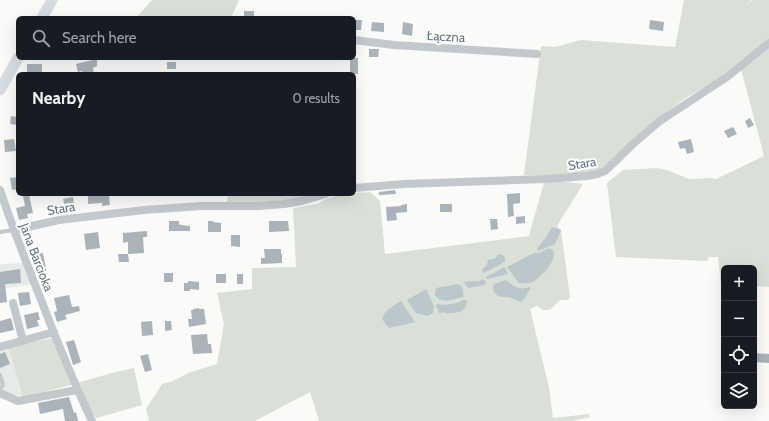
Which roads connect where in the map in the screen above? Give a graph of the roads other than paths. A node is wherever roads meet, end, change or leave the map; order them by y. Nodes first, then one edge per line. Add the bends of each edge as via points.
1 (52, 0) edge
2 (43, 16) edge
3 (356, 40) edge
4 (769, 43) edge
5 (537, 54) dead end
6 (17, 60) edge
7 (0, 90) edge
8 (356, 188) edge
9 (0, 190) edge
10 (319, 196) edge
11 (14, 230) junction
12 (0, 232) edge
13 (13, 303) dead end
14 (54, 332) junction
15 (22, 341) junction
16 (0, 347) edge
17 (0, 376) edge
18 (0, 389) edge
19 (77, 390) junction
20 (0, 393) edge
21 (92, 421) edge

1 - 2 street
3 - 5 street, Łączna
4 - 8 street, Stara via 727,77 660,121 605,171 597,174 584,177
6 - 7 street
9 - 11 street, Jana Barcioka
10 - 11 street, Stara via 284,204 144,210 59,220
11 - 12 lane
11 - 14 street, Jana Barcioka
13 - 15 street
14 - 15 street
14 - 19 street, Jana Barcioka
15 - 16 street
17 - 18 lane via 3,385
19 - 20 street via 18,401
19 - 21 street, Jana Barcioka

